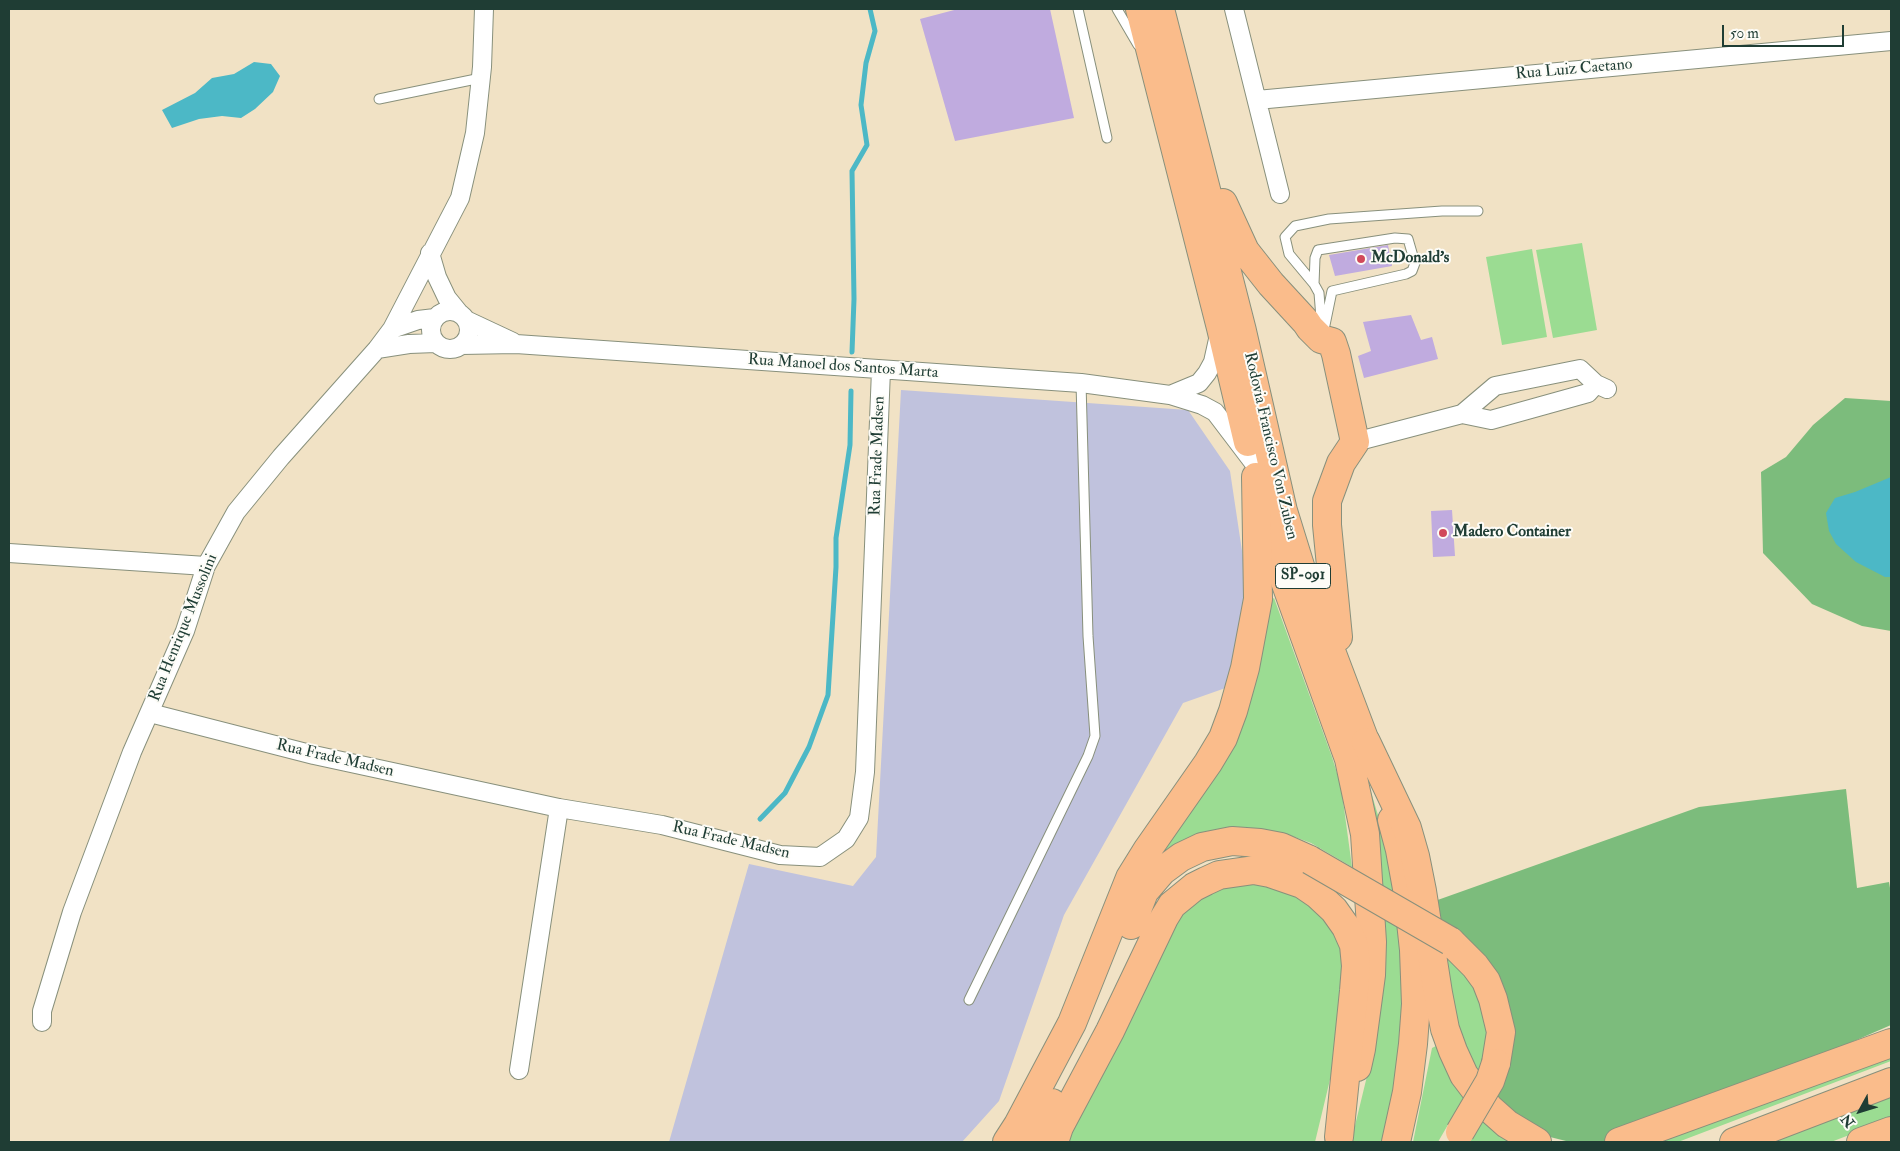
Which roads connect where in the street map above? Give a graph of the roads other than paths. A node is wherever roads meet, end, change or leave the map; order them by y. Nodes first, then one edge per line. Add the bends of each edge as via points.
1 (484, 9) edge
2 (1078, 9) edge
3 (1117, 9) edge
4 (1140, 9) edge
5 (1160, 9) edge
6 (1234, 9) edge
7 (1891, 41) edge
8 (481, 78) junction
9 (1171, 90) junction
10 (379, 99) dead end
11 (1257, 100) junction
12 (1107, 138) dead end
13 (1280, 194) dead end
14 (1478, 211) dead end
15 (430, 253) junction
16 (415, 283) junction
17 (1314, 284) junction
18 (463, 317) junction
19 (426, 319) junction
20 (1310, 327) junction
21 (1222, 328) junction
22 (392, 329) junction
23 (436, 343) junction
24 (516, 344) junction
25 (461, 345) junction
26 (377, 349) junction
27 (882, 370) junction
28 (1081, 383) junction
29 (1170, 395) junction
30 (1462, 414) junction
31 (1356, 442) junction
32 (1255, 469) junction
33 (9, 553) edge
34 (206, 566) junction
35 (1345, 686) junction
36 (150, 713) junction
37 (1366, 742) junction
38 (559, 808) junction
39 (969, 1000) dead end
40 (42, 1022) dead end
41 (1891, 1043) edge
42 (519, 1070) dead end
43 (1891, 1082) edge
44 (1891, 1131) edge
45 (1456, 1137) edge
46 (1338, 1140) edge
47 (1007, 1142) edge
48 (1033, 1142) edge
49 (1054, 1142) edge
50 (1396, 1142) edge
51 (1537, 1142) edge
52 (1619, 1142) edge
53 (1734, 1142) edge
54 (1862, 1142) edge

1 - 8 street, Rua Henrique Mussolini
2 - 12 lane
3 - 9 lane
4 - 9 main road, Rodovia Francisco Von Zuben / SP-091
5 - 9 main road, Rodovia Francisco Von Zuben / SP-091
6 - 11 street
7 - 11 street, Rua Luiz Caetano
8 - 10 lane
8 - 15 street, Rua Henrique Mussolini via 476,133 460,198
9 - 20 main road via 1245,251
9 - 21 main road, Rodovia Francisco Von Zuben / SP-091
9 - 35 main road, Rodovia Francisco Von Zuben / SP-091 via 1244,340 1283,511 1305,582
11 - 13 street
14 - 17 lane via 1329,219 1295,226 1285,237 1289,254
15 - 16 street, Rua Henrique Mussolini
15 - 18 street via 447,298
16 - 19 street, Rua Henrique Mussolini via 414,302
16 - 22 street, Rua Henrique Mussolini
17 - 20 lane via 1319,293 1321,318
17 - 20 lane via 1318,250 1395,238 1408,239 1416,263 1412,271 1332,291 1324,325
18 - 19 street via 451,311
18 - 24 street, Rua Manoel dos Santos Marta
18 - 25 street via 469,329
19 - 22 street
19 - 23 street
20 - 31 main road via 1321,339 1332,342
21 - 29 street via 1207,373 1199,383
21 - 32 main road, Rodovia Francisco Von Zuben / SP-091
22 - 26 street, Rua Henrique Mussolini
23 - 25 street via 447,349
23 - 26 street
24 - 25 street, Rua Manoel dos Santos Marta
24 - 27 street, Rua Manoel dos Santos Marta
26 - 34 street, Rua Henrique Mussolini via 236,512
27 - 28 street, Rua Manoel dos Santos Marta
27 - 38 street, Rua Frade Madsen via 865,772 859,818 846,838 820,857 780,855 662,824
28 - 29 street, Rua Manoel dos Santos Marta
28 - 39 lane via 1088,636 1095,736
29 - 32 street, Rua Manoel dos Santos Marta via 1214,412
30 - 30 street via 1491,420 1588,393 1602,386 1580,369 1495,386
30 - 31 street
31 - 35 main road via 1341,463 1327,501 1334,608
32 - 46 main road, Rodovia Francisco Von Zuben / SP-091 via 1274,551 1349,759 1365,834 1371,975 1361,1049
32 - 47 main road via 1258,599 1246,668 1233,711 1208,763 1130,878 1072,1023
33 - 34 street
34 - 36 street, Rua Henrique Mussolini via 185,631
35 - 37 main road, Rodovia Francisco Von Zuben / SP-091
36 - 38 street, Rua Frade Madsen via 314,755
36 - 40 street, Rua Henrique Mussolini via 132,752 72,912 42,1010
37 - 50 main road, Rodovia Francisco Von Zuben / SP-091 via 1400,850 1414,950 1416,1004 1413,1044
37 - 51 main road via 1407,828 1422,892 1445,1029 1453,1051 1464,1074 1489,1108 1507,1124
38 - 42 street
41 - 52 main road
43 - 53 main road
44 - 54 main road
45 - 48 main road, bridge via 1490,1080 1501,1032 1493,999 1475,966 1450,941 1310,860 1280,847 1232,841 1202,847 1181,857 1162,871 1144,892 1101,1004
46 - 49 main road via 1354,991 1354,945 1334,910 1318,895 1302,884 1254,870 1227,873 1206,881 1172,906

